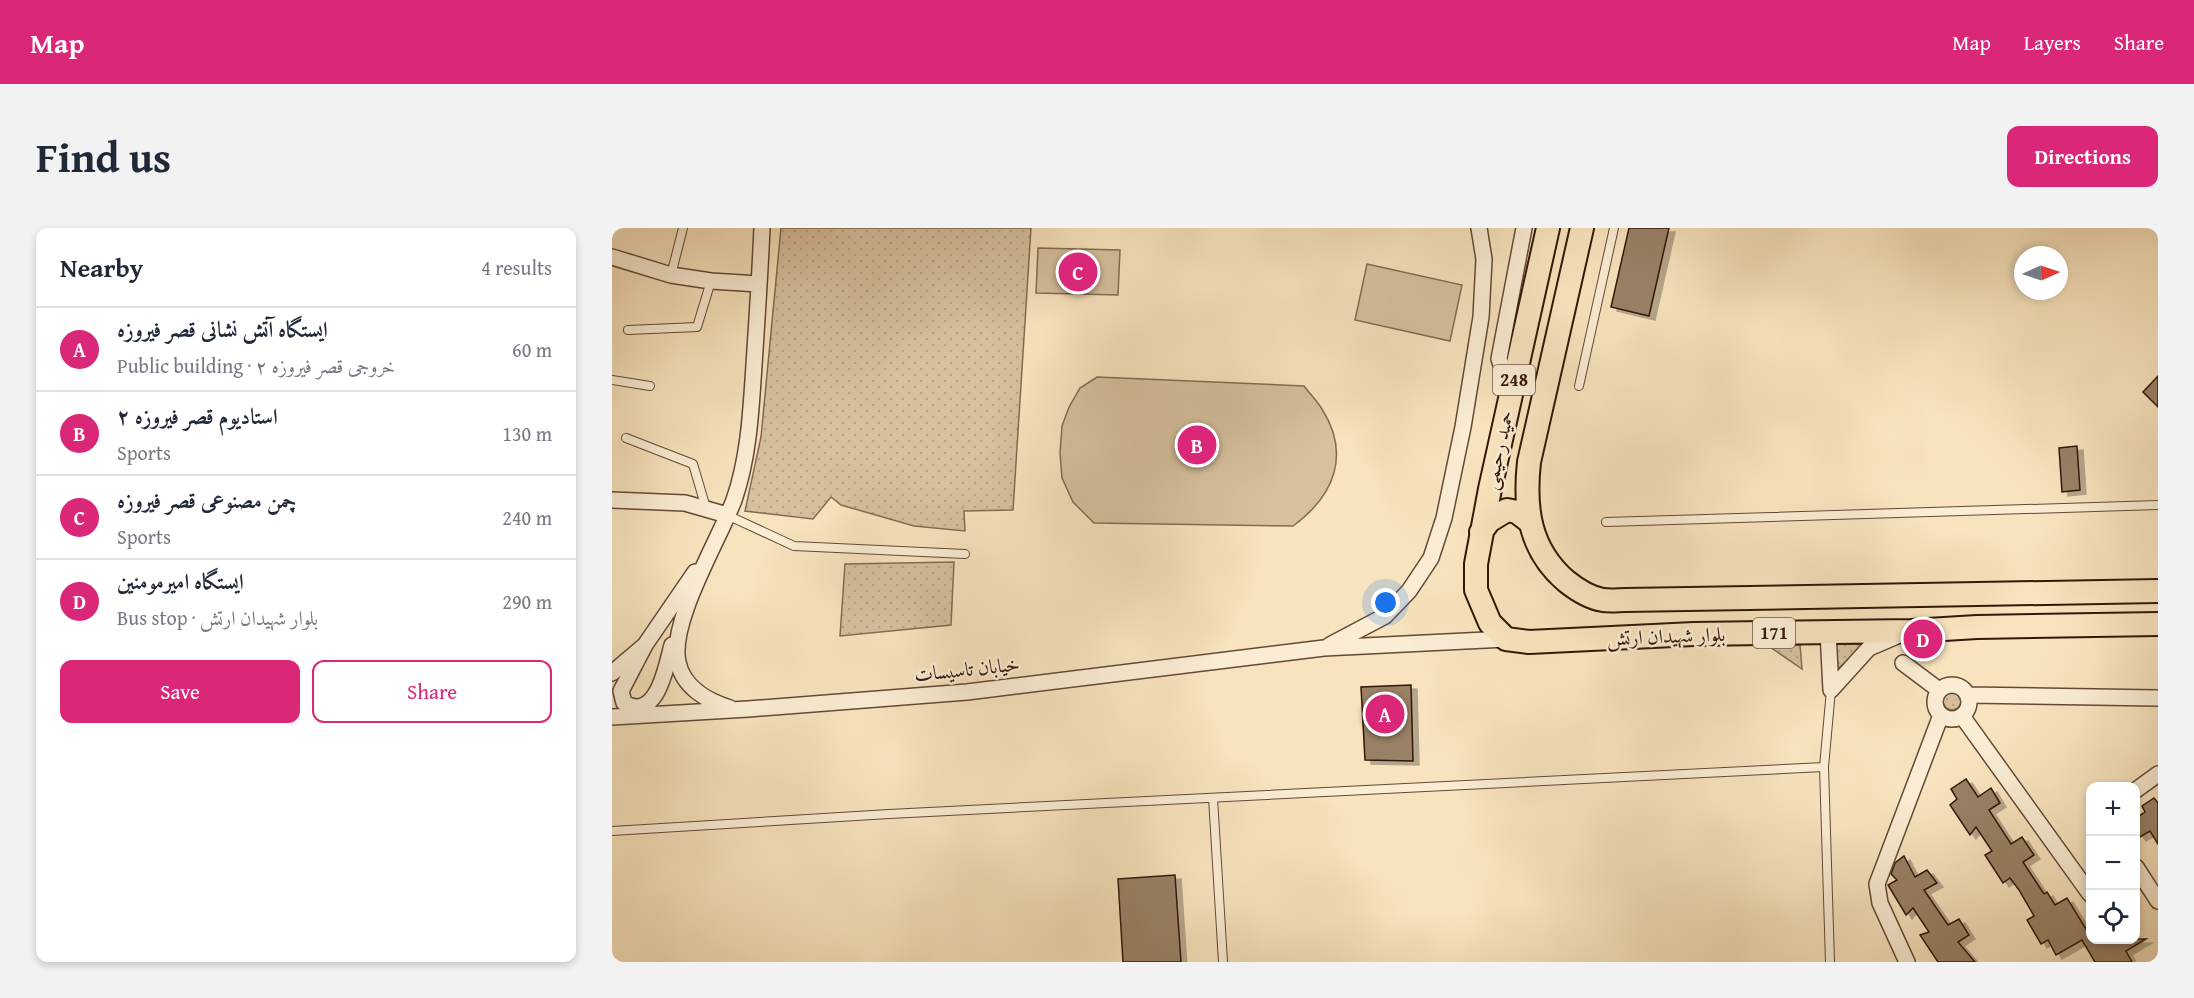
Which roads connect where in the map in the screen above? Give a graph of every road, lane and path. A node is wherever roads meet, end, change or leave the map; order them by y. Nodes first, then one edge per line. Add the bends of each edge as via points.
1 (683, 228) edge
2 (762, 228) edge
3 (1479, 228) edge
4 (1524, 228) edge
5 (1548, 228) edge
6 (1582, 228) edge
7 (1614, 228) edge
8 (612, 257) edge
9 (671, 275) junction
10 (711, 281) junction
11 (759, 284) junction
12 (628, 330) dead end
13 (612, 380) edge
14 (1579, 386) dead end
15 (650, 387) dead end
16 (1511, 395) junction
17 (626, 438) dead end
18 (612, 500) edge
19 (2158, 505) edge
20 (706, 509) junction
21 (727, 516) junction
22 (1530, 522) junction
23 (1606, 522) dead end
24 (1481, 532) junction
25 (712, 547) junction
26 (965, 554) dead end
27 (2158, 591) edge
28 (1626, 600) junction
29 (2158, 624) edge
30 (1911, 631) junction
31 (1828, 632) junction
32 (677, 633) junction
33 (1635, 637) junction
34 (1506, 639) junction
35 (645, 645) junction
36 (1324, 648) junction
37 (1903, 663) dead end
38 (612, 673) edge
39 (1831, 690) junction
40 (1939, 690) junction
41 (1968, 695) junction
42 (2157, 699) edge
43 (747, 709) junction
44 (1941, 715) junction
45 (1962, 716) junction
46 (612, 717) edge
47 (1824, 766) junction
48 (2158, 774) edge
49 (2140, 787) edge
50 (1214, 798) junction
51 (612, 831) edge
52 (2140, 873) edge
53 (2088, 890) edge
54 (2158, 902) edge
55 (1223, 962) edge
56 (1830, 962) edge
57 (1907, 962) edge

1 - 9 lane
2 - 11 street
3 - 36 street via 1484,259 1481,317 1464,427 1431,558 1409,591 1385,616
4 - 16 street via 1499,359
5 - 16 main road, حمید رحیمی / 248
6 - 22 main road, حمید رحیمی / 248 via 1529,462 1526,485
7 - 14 lane
8 - 9 street
9 - 10 street
10 - 11 street
10 - 12 lane via 697,327
11 - 21 street via 751,414 742,470
13 - 15 lane
16 - 24 main road, حمید رحیمی / 248
17 - 20 lane via 693,464
18 - 20 street via 685,503
19 - 23 lane
20 - 21 street
21 - 25 street
21 - 26 lane via 794,546
22 - 24 main road via 1507,510 1489,521
22 - 28 main road, بلوار شهیدان ارتش / 171 via 1537,545 1556,572 1575,589 1601,600
24 - 34 main road via 1476,590 1490,623
25 - 32 street
25 - 35 street
27 - 28 main road, بلوار شهیدان ارتش / 171
28 - 33 main road via 1640,607 1647,620
29 - 30 main road, بلوار شهیدان ارتش / 171
30 - 31 main road, بلوار شهیدان ارتش / 171
30 - 39 street via 1869,648
31 - 33 main road, بلوار شهیدان ارتش / 171
31 - 39 street
32 - 35 street via 656,693 640,709 624,703 621,691
32 - 43 street via 677,661 684,678 713,703
33 - 34 main road, بلوار شهیدان ارتش / 171 via 1528,642
34 - 36 street, خیابان تاسیسات
35 - 38 street
36 - 43 street, خیابان تاسیسات via 967,692
37 - 40 street
39 - 47 lane
40 - 41 street via 1956,684
40 - 44 street via 1935,706
41 - 42 street
41 - 45 street via 1969,707
43 - 46 street, خیابان تاسیسات
44 - 45 street via 1951,719
44 - 57 street via 1877,884 1880,903
45 - 53 street
47 - 50 lane
47 - 56 lane
48 - 49 street
50 - 51 lane
50 - 55 lane
52 - 54 street

